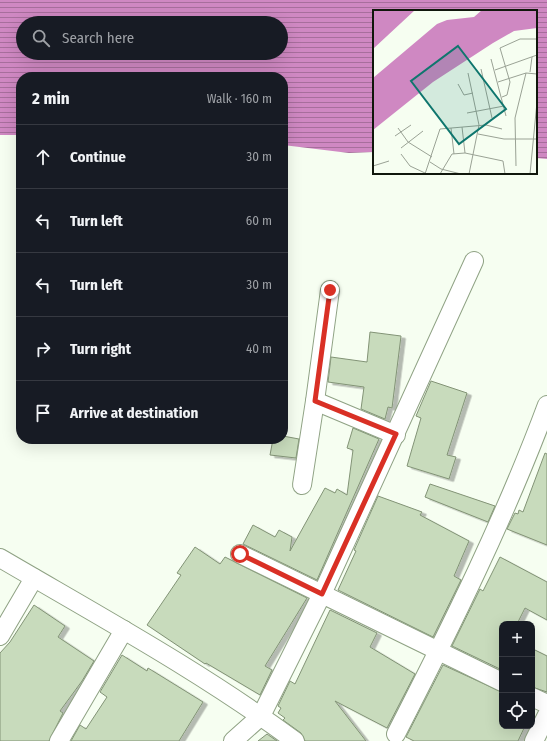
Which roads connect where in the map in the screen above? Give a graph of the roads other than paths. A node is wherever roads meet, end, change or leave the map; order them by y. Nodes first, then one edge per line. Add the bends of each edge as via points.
1 (474, 261) dead end
2 (330, 290) dead end
3 (315, 401) junction
4 (547, 405) edge
5 (396, 434) junction
6 (302, 485) dead end
7 (240, 554) dead end
8 (0, 558) edge
9 (34, 578) junction
10 (322, 594) junction
11 (124, 630) junction
12 (0, 636) edge
13 (439, 651) junction
14 (499, 681) edge
15 (535, 698) edge
16 (547, 704) edge
17 (547, 715) edge
18 (261, 716) junction
19 (396, 734) dead end
20 (59, 741) edge
21 (233, 741) edge
22 (295, 741) edge
23 (534, 741) edge

1 - 5 street
2 - 3 street
3 - 5 street
3 - 6 street
4 - 13 street via 525,464
5 - 10 street
7 - 10 street
8 - 9 street
9 - 11 street
9 - 12 street
10 - 13 street
10 - 18 street
11 - 18 street
11 - 20 street
13 - 14 street
13 - 19 street
15 - 16 street
17 - 23 street
18 - 21 street
18 - 22 street

